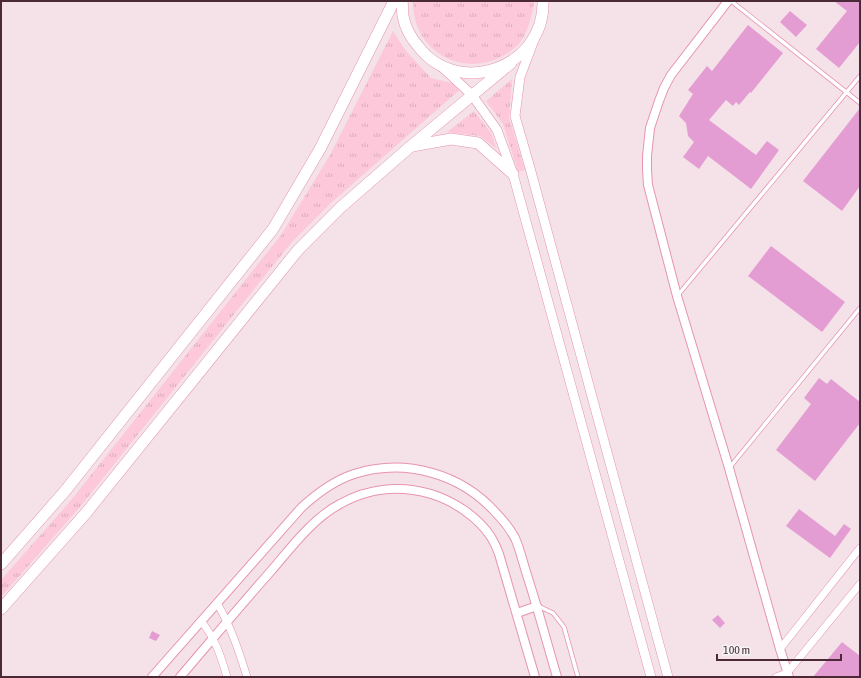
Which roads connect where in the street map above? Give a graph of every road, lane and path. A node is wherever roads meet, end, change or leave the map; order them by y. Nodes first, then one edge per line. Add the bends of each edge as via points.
1 (394, 1) edge
2 (402, 1) edge
3 (543, 1) edge
4 (552, 1) edge
5 (728, 1) edge
6 (731, 1) edge
7 (536, 35) junction
8 (511, 63) junction
9 (442, 67) junction
10 (860, 76) edge
11 (847, 93) junction
12 (472, 95) junction
13 (860, 104) edge
14 (411, 146) junction
15 (513, 174) junction
16 (677, 296) junction
17 (860, 308) edge
18 (729, 468) junction
19 (860, 548) edge
20 (6, 554) edge
21 (1, 564) edge
22 (860, 584) edge
23 (217, 603) junction
24 (537, 606) junction
25 (1, 609) edge
26 (517, 613) junction
27 (201, 621) junction
28 (227, 621) junction
29 (214, 639) junction
30 (780, 649) junction
31 (788, 675) edge
32 (152, 677) edge
33 (180, 677) edge
34 (227, 677) edge
35 (247, 677) edge
36 (536, 677) edge
37 (557, 677) edge
38 (578, 677) edge
39 (651, 677) edge
40 (668, 677) edge
41 (776, 677) edge

1 - 20 main road via 320,149 273,229 65,492
2 - 9 main road via 403,17 411,37 424,54
3 - 7 main road via 543,12
4 - 7 main road
5 - 16 street via 671,75 650,128 647,156 648,185
6 - 11 lane
7 - 8 main road via 525,51
7 - 40 main road via 520,77 515,116
8 - 9 main road via 488,72 465,74
8 - 12 main road
9 - 12 main road
10 - 11 lane
11 - 13 lane
11 - 16 lane
12 - 14 main road
12 - 15 main road via 497,130
14 - 15 main road via 450,139 478,143
14 - 25 main road via 298,250 86,512
15 - 39 main road
16 - 18 street
17 - 18 lane
18 - 30 street
19 - 30 street
20 - 21 main road
22 - 31 street
23 - 24 street via 316,494 353,475 394,468 415,469 455,481 489,505 515,538
23 - 27 street
23 - 28 street
24 - 26 street
24 - 37 street
24 - 38 lane via 553,613 564,627
26 - 28 street via 499,554 491,537 480,524 463,509 438,496 416,490 387,489 354,497 324,514
26 - 36 street
27 - 29 street
27 - 32 street
28 - 29 street
28 - 35 street
29 - 33 street
29 - 34 street
30 - 31 street
31 - 41 street

